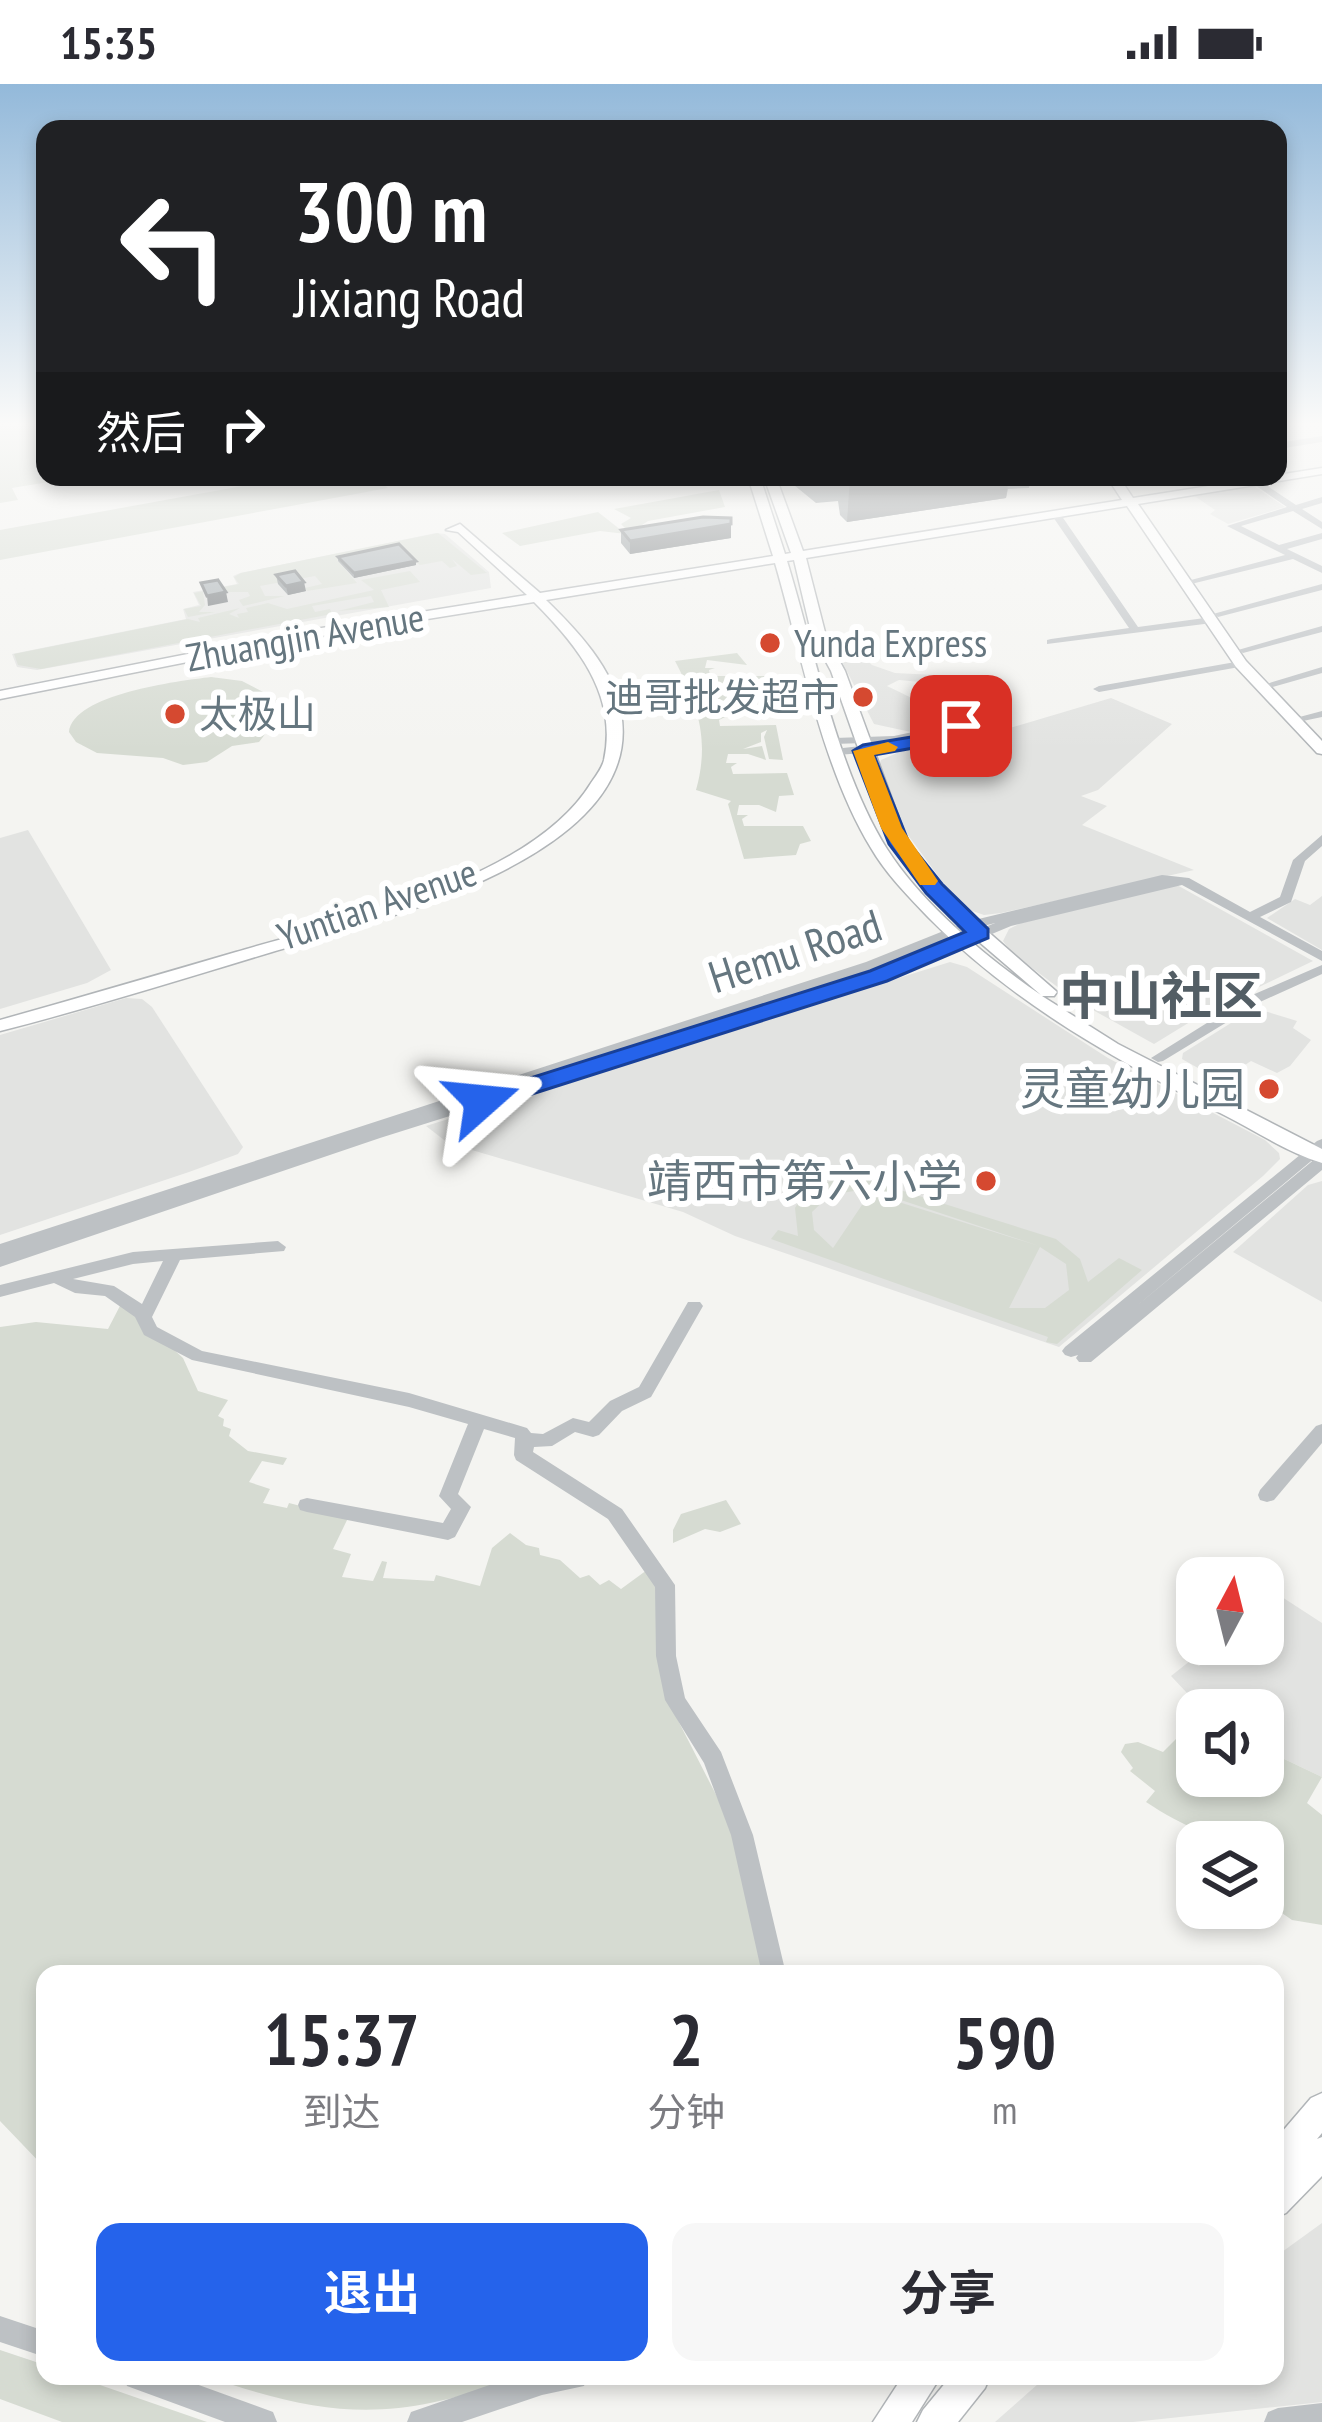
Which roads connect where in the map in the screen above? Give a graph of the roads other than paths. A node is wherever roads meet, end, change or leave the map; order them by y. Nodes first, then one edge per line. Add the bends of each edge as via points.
1 (779, 532) edge
2 (784, 532) edge
3 (929, 532) edge
4 (937, 532) edge
5 (1067, 532) edge
6 (1156, 532) edge
7 (1158, 532) edge
8 (1245, 532) edge
9 (1322, 536) edge
10 (846, 546) junction
11 (1278, 548) junction
12 (789, 554) junction
13 (1293, 556) junction
14 (734, 563) junction
15 (1322, 570) edge
16 (1195, 582) junction
17 (1322, 587) edge
18 (527, 597) junction
19 (1215, 617) junction
20 (1322, 629) edge
21 (1135, 630) junction
22 (1051, 642) dead end
23 (1242, 657) junction
24 (1322, 670) edge
25 (1269, 685) junction
26 (1099, 689) dead end
27 (0, 691) edge
28 (824, 704) junction
29 (849, 704) junction
30 (1322, 714) edge
31 (1298, 719) junction
32 (836, 746) junction
33 (862, 746) junction
34 (1322, 746) edge
35 (1322, 838) edge
36 (1250, 917) junction
37 (976, 930) junction
38 (957, 940) junction
39 (1322, 957) edge
40 (1322, 969) edge
41 (0, 1022) edge
42 (1149, 1058) junction
43 (1320, 1151) edge
44 (278, 1247) dead end
45 (0, 1250) edge
46 (174, 1255) junction
47 (0, 1261) edge
48 (56, 1277) junction
49 (0, 1291) edge
50 (694, 1306) dead end
51 (144, 1316) junction
52 (1078, 1354) dead end
53 (478, 1422) junction
54 (1322, 1431) edge
55 (526, 1439) junction
56 (1268, 1495) dead end
57 (307, 1505) dead end
58 (772, 1965) edge
59 (1322, 2109) edge
60 (1322, 2153) edge
61 (1284, 2154) edge
62 (1284, 2193) edge
63 (0, 2330) edge
64 (36, 2341) edge
65 (162, 2385) edge
66 (530, 2385) edge
67 (918, 2385) edge
68 (966, 2385) edge
69 (1322, 2417) edge
70 (263, 2422) edge
71 (421, 2422) edge
72 (891, 2422) edge
73 (935, 2422) edge
74 (1278, 2422) edge

1 - 12 main road
2 - 12 main road
3 - 10 main road, Zhuangjin Avenue
4 - 10 main road, Zhuangjin Avenue
5 - 21 street
6 - 19 main road
7 - 16 main road
8 - 11 street
9 - 11 street
10 - 12 main road, Zhuangjin Avenue
10 - 12 main road
11 - 13 street
12 - 14 main road, Zhuangjin Avenue
12 - 14 main road via 766,544
12 - 28 main road
12 - 29 main road
13 - 15 street
13 - 16 street
14 - 18 main road, Zhuangjin Avenue
16 - 19 main road
17 - 19 street
18 - 27 main road, Zhuangjin Avenue
18 - 41 main road, Yuntian Avenue via 589,663 616,719 606,772 558,829 503,866 411,906
19 - 21 street
19 - 23 main road
20 - 23 street
21 - 22 street
23 - 25 main road
23 - 26 street
23 - 34 main road
24 - 25 street
25 - 31 main road
28 - 29 main road
28 - 32 main road
29 - 33 main road
30 - 31 street
31 - 34 main road
32 - 33 street
32 - 38 main road via 873,838
33 - 33 street via 967,730 955,726
33 - 37 main road via 899,844
35 - 36 street via 1300,860 1286,899
36 - 37 street, Hemu Road via 1184,880
36 - 39 street
37 - 38 street, Hemu Road
37 - 42 main road via 1050,993
38 - 42 main road via 1034,998
38 - 45 street, Hemu Road
38 - 47 street, Hemu Road via 878,976
40 - 42 street
42 - 43 main road
43 - 52 street
44 - 46 street
46 - 48 street
46 - 51 street
48 - 49 street
48 - 51 street via 108,1290
50 - 55 street via 645,1392 593,1430 573,1425 546,1441
51 - 53 street via 150,1331 187,1352
53 - 55 street
53 - 57 street via 448,1496 462,1507 452,1530
54 - 56 street
55 - 58 street via 523,1454 622,1521 665,1586 675,1700 716,1766 742,1834
59 - 61 main road
60 - 62 main road
63 - 64 street
65 - 70 street
66 - 71 street
67 - 72 main road
68 - 73 main road
69 - 74 street

